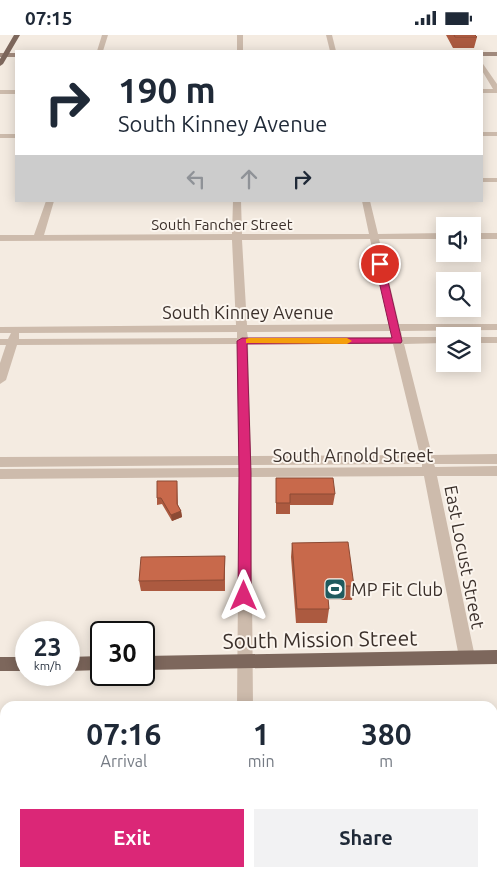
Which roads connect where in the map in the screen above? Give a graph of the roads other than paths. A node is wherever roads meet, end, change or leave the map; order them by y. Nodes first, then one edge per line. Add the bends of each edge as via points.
1 (17, 35) edge
2 (106, 35) edge
3 (240, 35) edge
4 (329, 35) edge
5 (100, 50) edge
6 (240, 50) edge
7 (333, 50) edge
8 (483, 54) edge
9 (497, 54) edge
10 (2, 55) edge
11 (15, 55) edge
12 (0, 64) edge
13 (483, 66) edge
14 (487, 72) junction
15 (495, 72) dead end
16 (483, 91) edge
17 (497, 91) edge
18 (0, 92) edge
19 (15, 92) edge
20 (483, 134) edge
21 (497, 134) edge
22 (0, 136) edge
23 (15, 136) edge
24 (483, 180) edge
25 (497, 180) edge
26 (50, 202) edge
27 (237, 202) edge
28 (366, 202) edge
29 (373, 235) junction
30 (436, 235) edge
31 (481, 235) edge
32 (497, 235) edge
33 (0, 238) edge
34 (38, 238) junction
35 (236, 238) junction
36 (497, 327) edge
37 (394, 328) junction
38 (0, 330) edge
39 (16, 330) junction
40 (242, 336) junction
41 (436, 340) edge
42 (481, 340) edge
43 (497, 340) edge
44 (397, 341) junction
45 (0, 342) edge
46 (12, 342) junction
47 (0, 380) edge
48 (497, 459) edge
49 (0, 462) edge
50 (428, 466) junction
51 (245, 467) junction
52 (497, 471) edge
53 (0, 474) edge
54 (468, 657) junction
55 (497, 657) edge
56 (245, 662) junction
57 (155, 663) edge
58 (15, 664) edge
59 (0, 665) edge
60 (244, 701) edge

1 - 10 main road
2 - 5 street
3 - 6 street
4 - 7 street
8 - 9 street
10 - 11 street
10 - 12 main road
13 - 14 street
14 - 15 street
14 - 17 street
16 - 17 street
18 - 19 street
20 - 21 street
22 - 23 street
24 - 25 street
26 - 34 street
27 - 35 street
28 - 29 street, East Locust Street
29 - 30 street, South Fancher Street
29 - 35 street, South Fancher Street
29 - 37 street, East Locust Street
31 - 32 street
33 - 34 street, South Fancher Street
34 - 35 street, South Fancher Street
35 - 40 street
36 - 37 street, South Kinney Avenue
37 - 40 street, South Kinney Avenue
37 - 44 street, East Locust Street
38 - 39 street, South Kinney Avenue
39 - 40 street, South Kinney Avenue
39 - 46 street
40 - 44 street, South Kinney Avenue
40 - 46 street, South Kinney Avenue
40 - 51 street
41 - 44 street, South Kinney Avenue
42 - 43 street
44 - 50 street, East Locust Street
45 - 46 street, South Kinney Avenue
46 - 47 street
48 - 50 street, South Arnold Street
49 - 51 street, South Arnold Street
50 - 51 street, South Arnold Street
50 - 52 street, South Arnold Street
50 - 54 street, East Locust Street
51 - 53 street, South Arnold Street
51 - 56 street
54 - 55 main road, South Mission Street
54 - 56 main road, South Mission Street
56 - 57 main road, South Mission Street
56 - 60 street
58 - 59 main road

